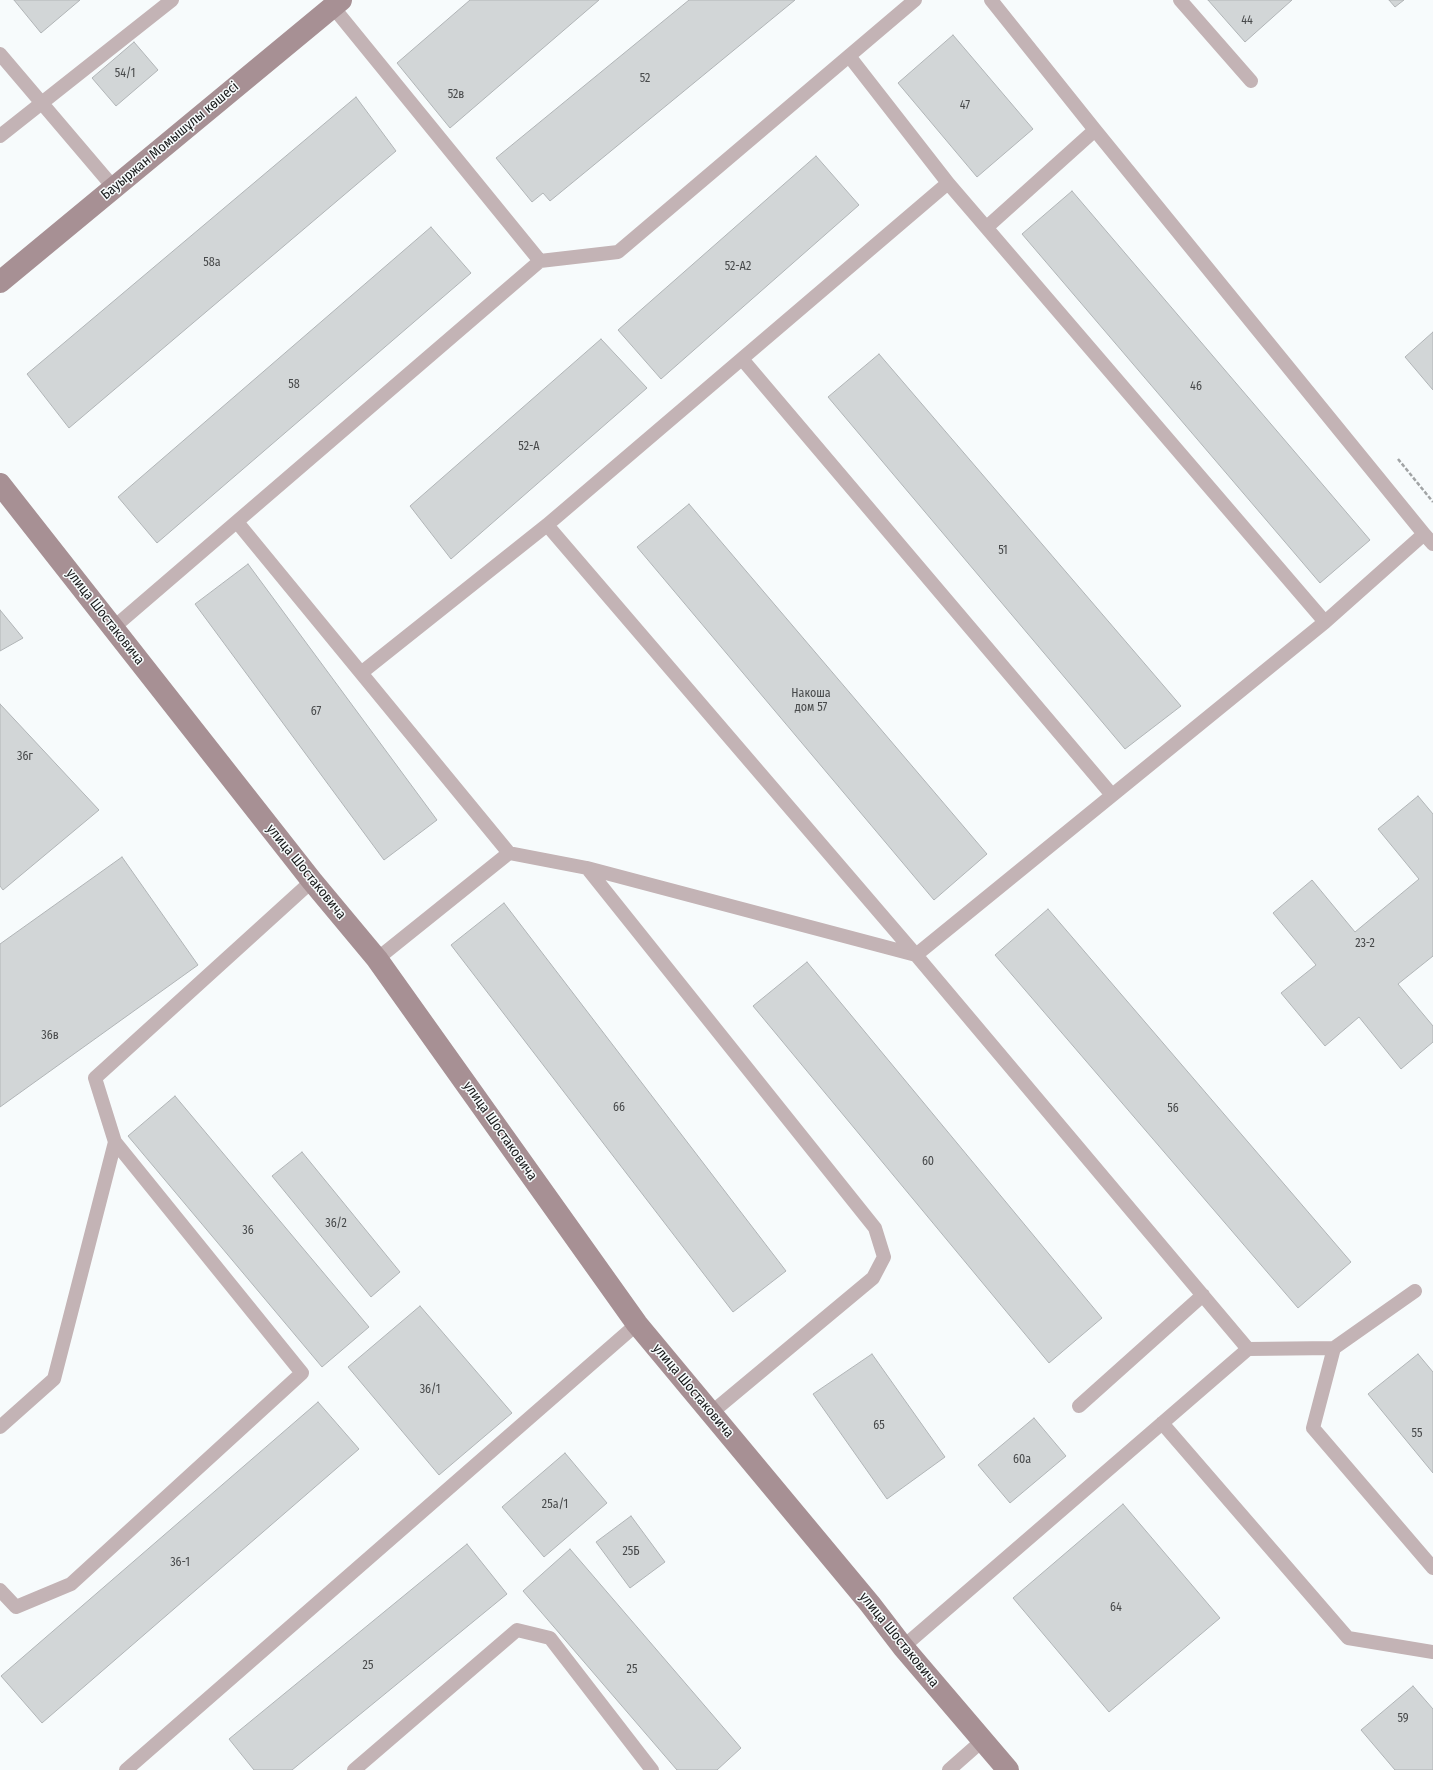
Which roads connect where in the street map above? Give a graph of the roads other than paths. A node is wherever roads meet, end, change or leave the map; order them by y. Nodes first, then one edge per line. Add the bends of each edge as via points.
1 (172, 0) edge
2 (916, 0) edge
3 (991, 0) edge
4 (1180, 0) edge
5 (337, 3) edge
6 (0, 54) edge
7 (850, 56) junction
8 (1251, 81) dead end
9 (41, 102) junction
10 (1095, 130) junction
11 (0, 136) edge
12 (948, 182) junction
13 (114, 188) junction
14 (987, 227) junction
15 (540, 262) junction
16 (0, 282) edge
17 (742, 360) junction
18 (0, 484) edge
19 (237, 522) junction
20 (547, 525) junction
21 (1429, 539) edge
22 (1325, 622) junction
23 (114, 628) junction
24 (361, 673) junction
25 (1112, 795) junction
26 (509, 853) junction
27 (587, 868) junction
28 (312, 881) junction
29 (916, 955) junction
30 (378, 959) junction
31 (116, 1142) junction
32 (1415, 1291) dead end
33 (1203, 1295) junction
34 (637, 1324) junction
35 (1334, 1348) junction
36 (1248, 1349) junction
37 (1079, 1406) dead end
38 (711, 1413) junction
39 (1162, 1423) junction
40 (0, 1426) edge
41 (1433, 1568) edge
42 (0, 1590) edge
43 (903, 1647) junction
44 (1433, 1652) edge
45 (984, 1740) junction
46 (141, 1765) edge
47 (126, 1770) edge
48 (354, 1770) edge
49 (652, 1770) edge
50 (949, 1770) edge
51 (1008, 1770) edge

1 - 9 lane
2 - 7 lane
3 - 10 lane
4 - 8 lane
5 - 13 street, Бауыржан Момышұлы көшесі
5 - 15 lane
6 - 9 lane
7 - 12 lane
7 - 15 lane via 618,252
9 - 11 lane
9 - 13 lane
10 - 14 lane
10 - 21 lane
12 - 14 lane
12 - 17 lane
13 - 16 street, Бауыржан Момышұлы көшесі
14 - 22 lane
15 - 19 lane
17 - 20 lane
17 - 25 lane
18 - 23 street, улица Шостаковича
19 - 23 lane
19 - 24 lane
20 - 24 lane
20 - 29 lane
21 - 22 lane
22 - 25 lane
23 - 28 street, улица Шостаковича
24 - 26 lane
25 - 29 lane
26 - 27 lane
26 - 30 lane
27 - 29 lane
27 - 38 lane via 875,1228 884,1257 873,1278
28 - 30 street, улица Шостаковича
28 - 31 lane via 95,1078
29 - 33 lane
30 - 34 street, улица Шостаковича
31 - 40 lane via 54,1379
31 - 42 lane via 302,1373 71,1584 16,1607
32 - 35 lane
33 - 36 lane
33 - 37 lane
34 - 38 street, улица Шостаковича
34 - 46 lane
35 - 36 lane
35 - 41 lane via 1313,1428
36 - 39 lane
38 - 43 street, улица Шостаковича
39 - 43 lane
39 - 44 lane via 1348,1638
43 - 45 street, улица Шостаковича
45 - 50 lane
45 - 51 street, улица Шостаковича
46 - 47 lane
48 - 49 lane via 517,1630 550,1638

